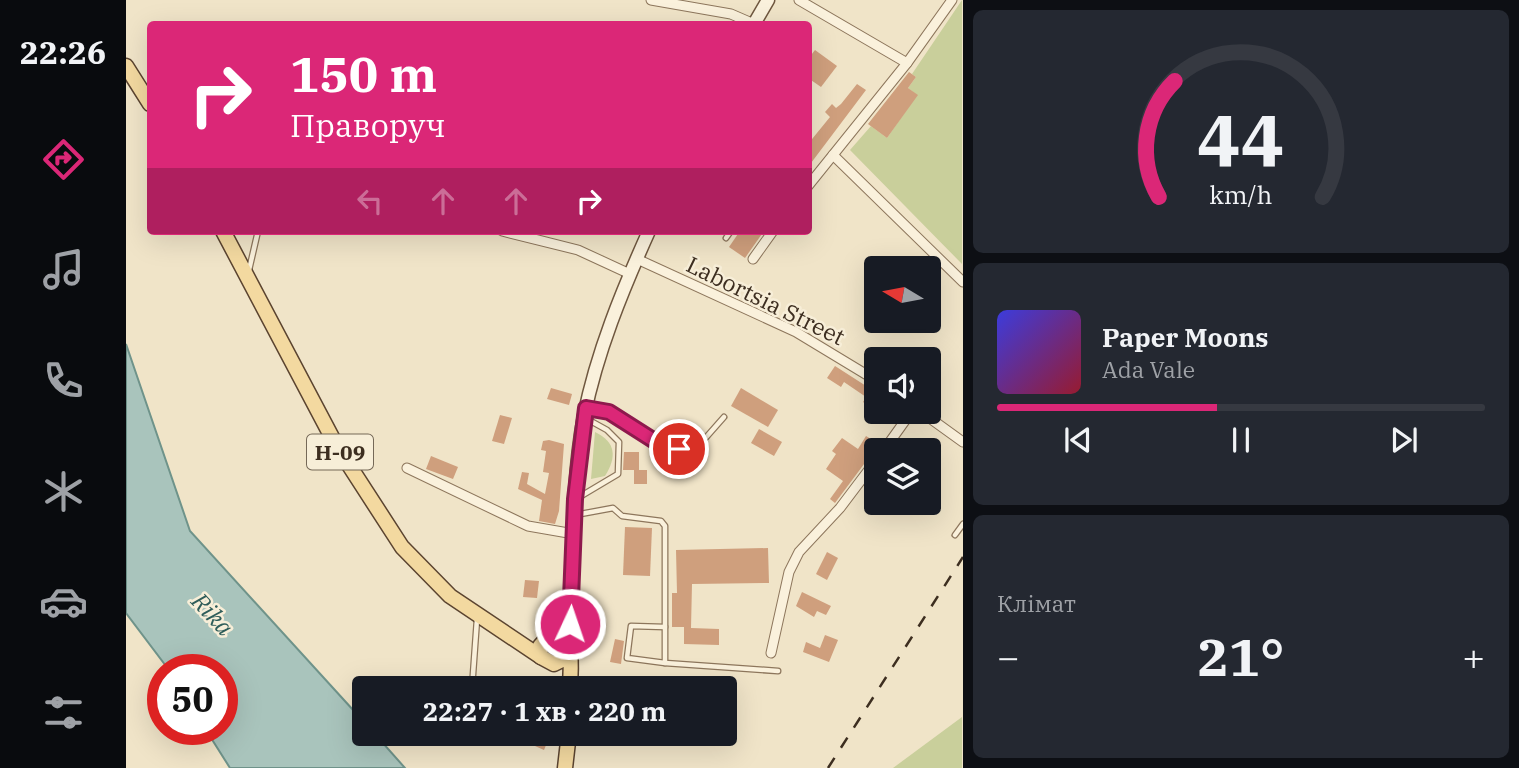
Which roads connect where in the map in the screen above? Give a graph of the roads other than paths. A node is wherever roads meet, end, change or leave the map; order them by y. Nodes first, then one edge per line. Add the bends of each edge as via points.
1 (651, 0) edge
2 (768, 0) edge
3 (799, 0) edge
4 (952, 0) edge
5 (747, 21) edge
6 (756, 21) edge
7 (907, 63) junction
8 (126, 66) edge
9 (147, 99) edge
10 (833, 155) junction
11 (812, 181) edge
12 (225, 235) edge
13 (257, 235) edge
14 (518, 235) edge
15 (647, 235) edge
16 (729, 235) edge
17 (770, 235) edge
18 (726, 238) dead end
19 (636, 258) junction
20 (753, 259) dead end
21 (630, 274) junction
22 (247, 277) junction
23 (962, 282) edge
24 (864, 373) edge
25 (585, 413) junction
26 (724, 417) dead end
27 (938, 424) edge
28 (962, 442) edge
29 (407, 468) dead end
30 (864, 476) edge
31 (575, 499) junction
32 (574, 515) junction
33 (962, 524) edge
34 (573, 534) junction
35 (955, 535) dead end
36 (477, 615) junction
37 (570, 621) junction
38 (666, 627) junction
39 (507, 634) junction
40 (552, 634) junction
41 (569, 646) junction
42 (771, 653) dead end
43 (543, 659) junction
44 (664, 663) junction
45 (778, 671) dead end
46 (473, 676) edge
47 (557, 676) edge
48 (568, 676) edge
49 (568, 746) edge
50 (565, 768) edge

1 - 5 street via 732,14
2 - 6 main road
3 - 7 street
4 - 7 street
7 - 10 street
8 - 9 main road
10 - 11 street
10 - 23 street
12 - 22 main road, Н-09
13 - 22 lane
14 - 21 street via 578,250
15 - 19 main road
16 - 18 lane
17 - 20 street
19 - 21 main road
19 - 24 street, Labortsia Street via 796,332
21 - 25 main road via 603,344
22 - 36 main road, Н-09 via 335,445 380,518 426,573
25 - 26 lane via 609,412 664,447 694,451
25 - 31 main road
25 - 31 lane via 619,442 618,474
27 - 28 street
29 - 34 street via 528,526
30 - 42 street via 799,552 789,572
31 - 32 main road
32 - 34 main road
32 - 38 lane via 613,508 622,516 661,521 666,533
33 - 35 lane
34 - 37 main road
36 - 39 main road, Н-09
36 - 46 lane
37 - 40 main road
37 - 41 main road
38 - 44 lane
38 - 44 lane via 631,626 627,658
39 - 40 main road, Н-09 via 530,639
39 - 43 main road, Н-09
40 - 41 main road via 563,637
40 - 43 main road via 541,641
41 - 43 main road via 563,661 554,664
41 - 48 main road, Н-09
43 - 47 main road, Н-09
44 - 45 lane
49 - 50 main road

